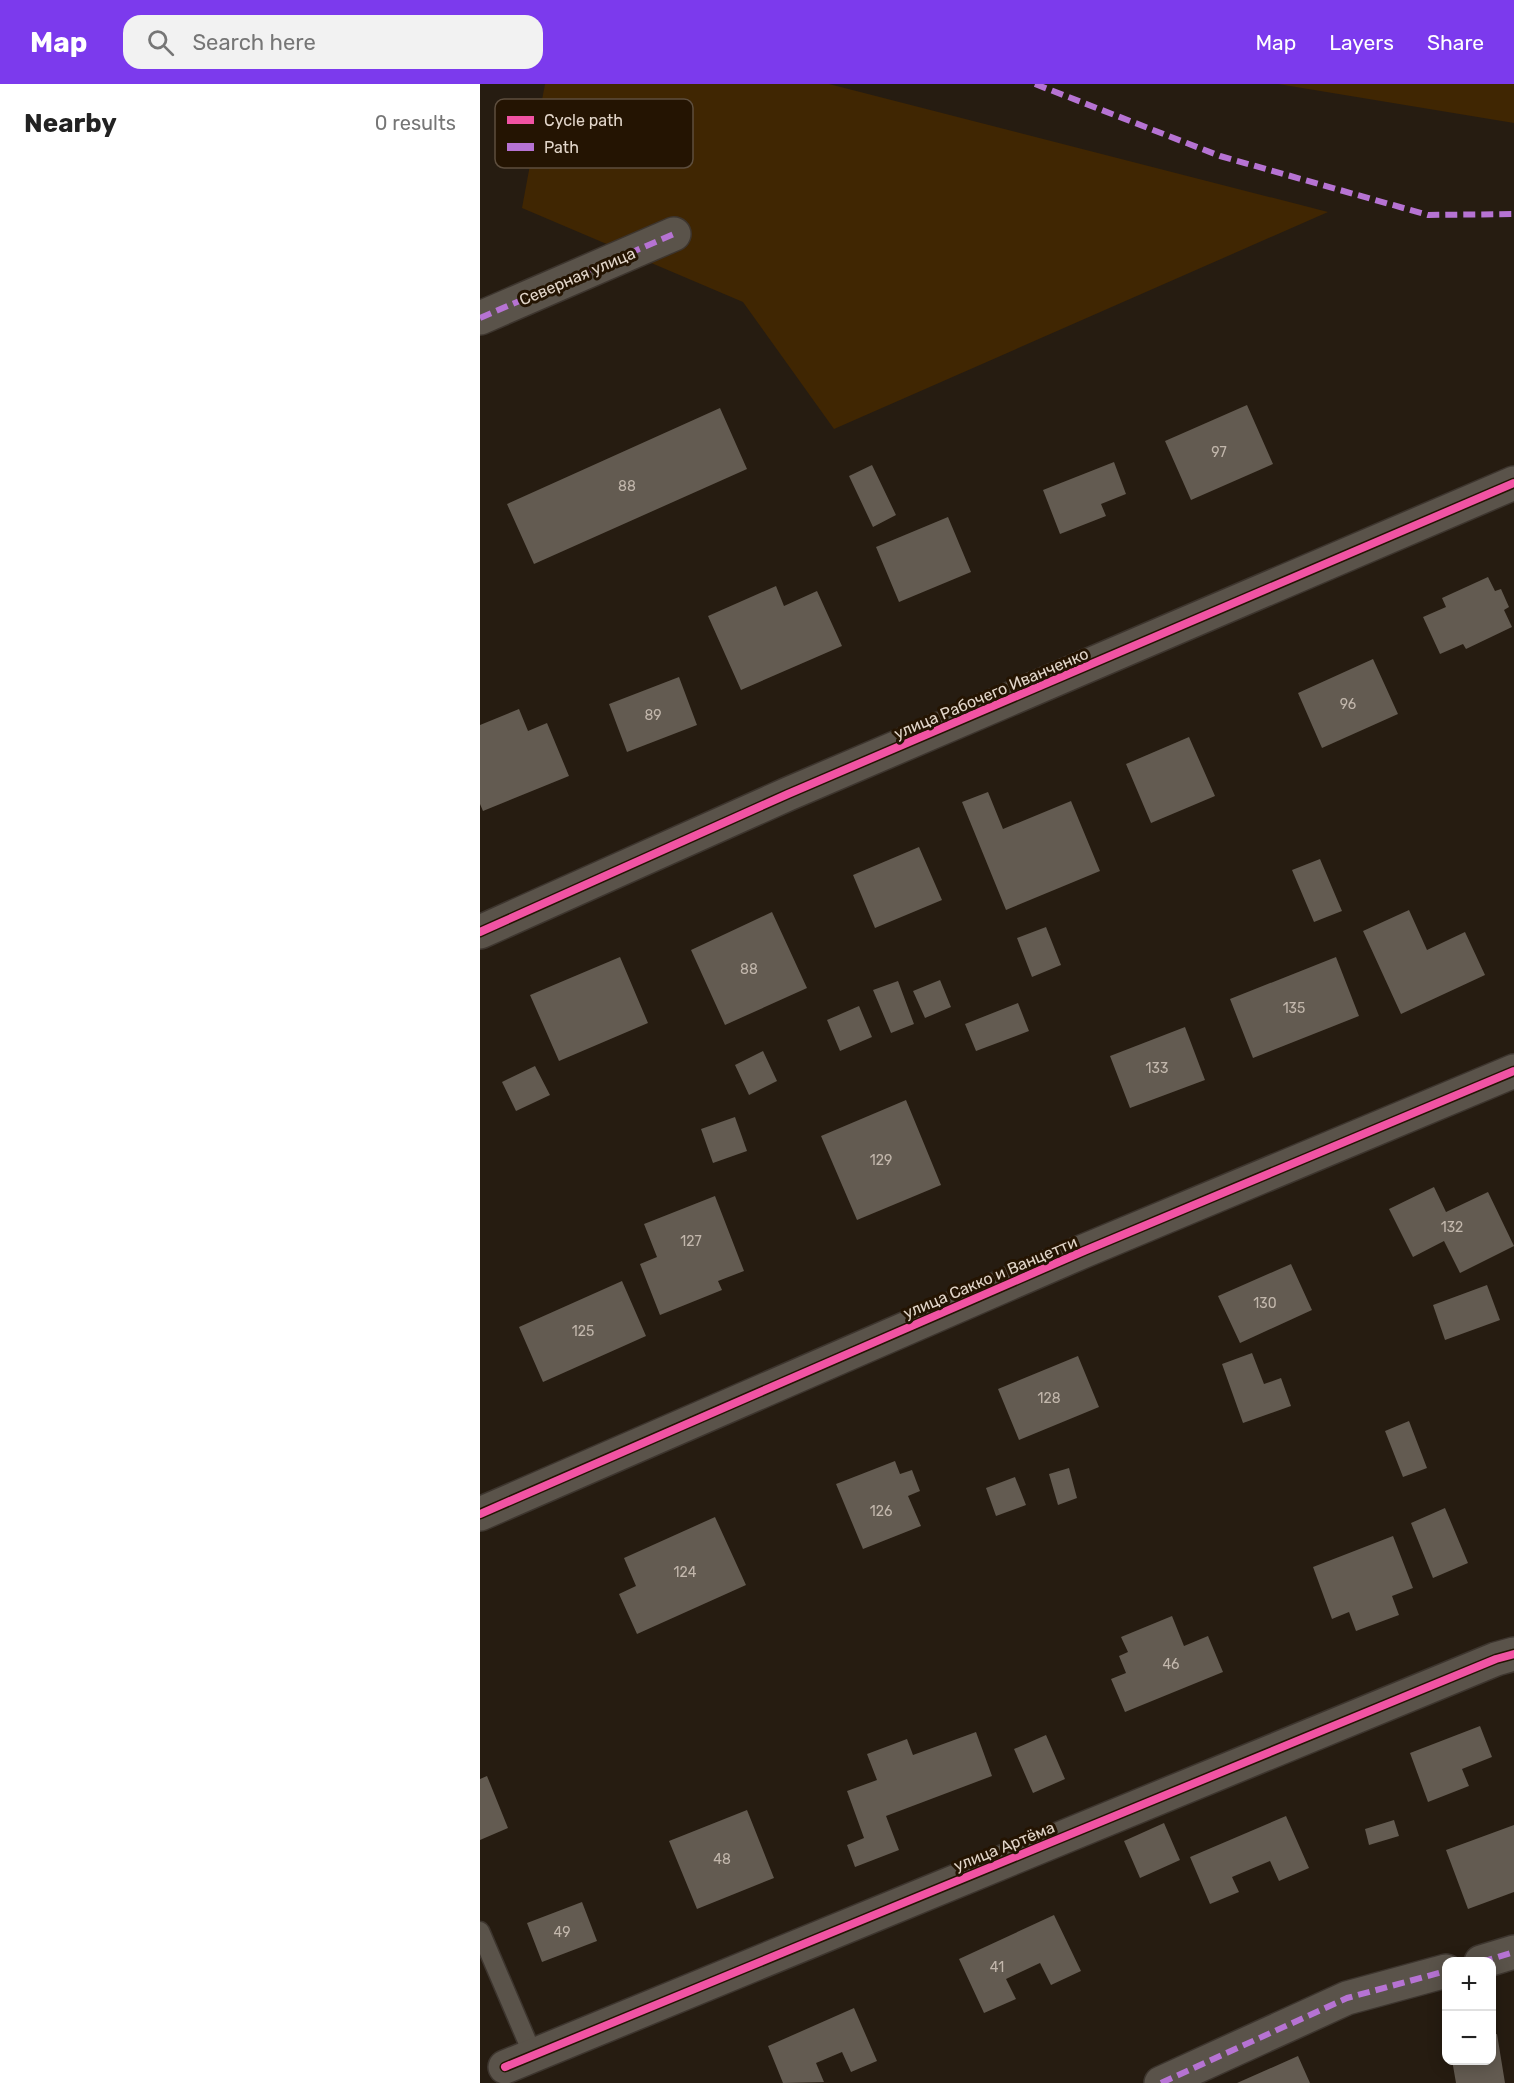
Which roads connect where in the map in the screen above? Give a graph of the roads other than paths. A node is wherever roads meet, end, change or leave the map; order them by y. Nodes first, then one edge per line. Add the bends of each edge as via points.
1 (674, 234) dead end
2 (480, 318) edge
3 (1514, 483) edge
4 (480, 932) edge
5 (1514, 1071) edge
6 (480, 1514) edge
7 (1514, 1654) edge
8 (480, 1931) edge
9 (1514, 1952) edge
10 (1496, 1957) edge
11 (1442, 1972) edge
12 (519, 2061) joint
13 (1161, 2083) edge

1 - 2 street, Северная улица
3 - 4 street, улица Рабочего Иванченко via 788,794
5 - 6 street, улица Сакко и Ванцетти via 1073,1256
7 - 12 street, улица Артёма
8 - 12 lane
9 - 10 street
11 - 13 street via 1347,1998

